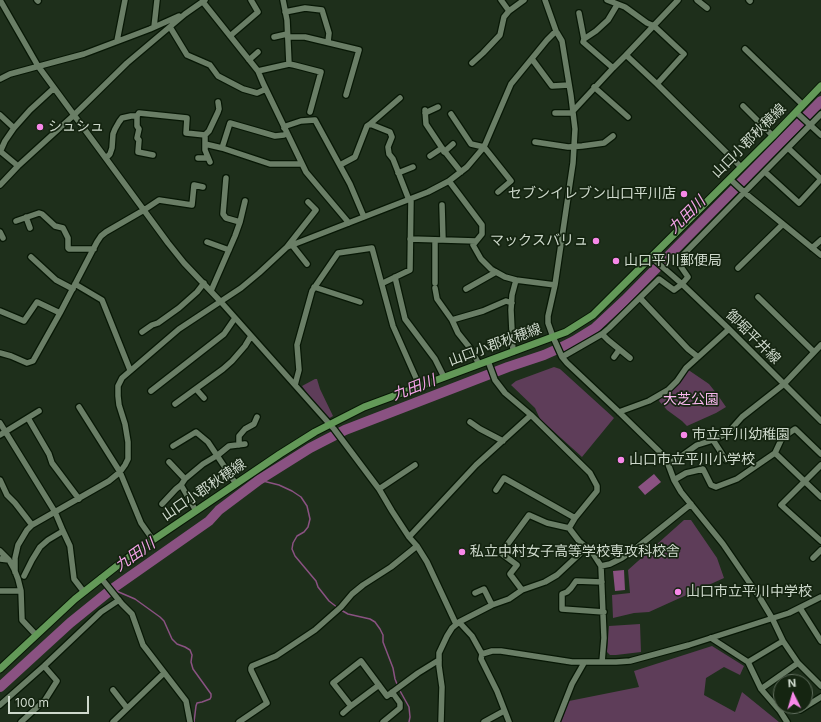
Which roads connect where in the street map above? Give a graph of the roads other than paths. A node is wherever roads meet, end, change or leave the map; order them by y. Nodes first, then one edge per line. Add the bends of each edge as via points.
1 (0, 0) edge
2 (125, 0) edge
3 (157, 0) edge
4 (251, 0) edge
5 (283, 0) edge
6 (500, 0) edge
7 (524, 0) edge
8 (545, 0) edge
9 (607, 0) edge
10 (678, 0) edge
11 (697, 0) edge
12 (204, 1) edge
13 (618, 5) junction
14 (707, 8) dead end
15 (509, 11) junction
16 (285, 12) junction
17 (580, 13) dead end
18 (184, 14) junction
19 (654, 26) junction
20 (154, 27) junction
21 (170, 27) junction
22 (556, 31) junction
23 (230, 36) junction
24 (288, 36) junction
25 (274, 37) dead end
26 (584, 39) junction
27 (117, 41) junction
28 (328, 42) junction
29 (745, 49) dead end
30 (258, 52) dead end
31 (626, 55) junction
32 (532, 59) junction
33 (249, 60) junction
34 (472, 63) dead end
35 (289, 64) junction
36 (38, 66) junction
37 (613, 68) junction
38 (258, 71) junction
39 (0, 79) edge
40 (657, 84) junction
41 (569, 85) junction
42 (821, 86) edge
43 (594, 87) junction
44 (54, 88) junction
45 (266, 90) junction
46 (346, 95) dead end
47 (400, 98) dead end
48 (218, 102) dead end
49 (803, 104) junction
50 (743, 106) dead end
51 (438, 107) dead end
52 (310, 112) dead end
53 (573, 112) junction
54 (555, 113) dead end
55 (451, 114) dead end
56 (798, 114) junction
57 (821, 114) edge
58 (0, 115) edge
59 (74, 115) junction
60 (136, 116) junction
61 (628, 117) dead end
62 (370, 124) junction
63 (809, 124) junction
64 (14, 128) junction
65 (286, 131) junction
66 (205, 135) junction
67 (821, 135) edge
68 (613, 136) dead end
69 (773, 136) junction
70 (534, 142) dead end
71 (205, 144) junction
72 (453, 144) dead end
73 (484, 147) junction
74 (574, 147) junction
75 (222, 148) junction
76 (788, 148) junction
77 (443, 150) junction
78 (0, 151) edge
79 (153, 155) dead end
80 (430, 156) dead end
81 (106, 158) junction
82 (198, 158) dead end
83 (302, 164) junction
84 (340, 165) junction
85 (18, 166) junction
86 (413, 167) dead end
87 (741, 167) junction
88 (461, 172) junction
89 (765, 172) junction
90 (398, 173) junction
91 (226, 178) dead end
92 (821, 179) edge
93 (449, 181) junction
94 (732, 181) junction
95 (0, 185) edge
96 (203, 187) dead end
97 (498, 192) dead end
98 (744, 192) junction
99 (410, 200) junction
100 (245, 201) dead end
101 (308, 202) dead end
102 (442, 205) dead end
103 (144, 210) junction
104 (26, 217) junction
105 (364, 217) junction
106 (16, 221) dead end
107 (240, 222) junction
108 (349, 223) junction
109 (783, 224) junction
110 (30, 228) dead end
111 (0, 232) edge
112 (3, 238) dead end
113 (410, 239) junction
114 (435, 240) junction
115 (443, 240) junction
116 (821, 240) edge
117 (476, 241) junction
118 (208, 242) dead end
119 (289, 246) junction
120 (812, 248) junction
121 (94, 249) junction
122 (229, 250) junction
123 (821, 255) edge
124 (31, 257) dead end
125 (651, 257) junction
126 (307, 264) dead end
127 (738, 268) dead end
128 (496, 272) junction
129 (395, 277) junction
130 (516, 280) junction
131 (204, 283) junction
132 (383, 283) dead end
133 (682, 284) junction
134 (555, 285) junction
135 (74, 287) junction
136 (314, 287) junction
137 (466, 289) dead end
138 (211, 291) junction
139 (758, 297) dead end
140 (640, 298) junction
141 (221, 302) junction
142 (360, 302) dead end
143 (512, 303) junction
144 (0, 312) edge
145 (60, 313) junction
146 (236, 318) junction
147 (452, 320) junction
148 (729, 329) junction
149 (142, 332) dead end
150 (602, 334) junction
151 (251, 336) junction
152 (555, 340) junction
153 (821, 345) edge
154 (620, 350) junction
155 (513, 352) junction
156 (814, 352) junction
157 (0, 353) edge
158 (562, 356) junction
159 (614, 357) dead end
160 (698, 357) junction
161 (630, 358) dead end
162 (479, 364) junction
163 (489, 364) junction
164 (130, 370) junction
165 (444, 377) junction
166 (295, 384) junction
167 (784, 384) junction
168 (420, 387) junction
169 (196, 389) junction
170 (151, 392) dead end
171 (204, 398) dead end
172 (175, 404) dead end
173 (79, 407) dead end
174 (39, 412) dead end
175 (619, 412) junction
176 (531, 416) junction
177 (257, 417) dead end
178 (28, 418) junction
179 (821, 421) edge
180 (470, 422) dead end
181 (0, 423) edge
182 (332, 426) junction
183 (3, 433) edge
184 (713, 440) junction
185 (503, 441) junction
186 (173, 446) dead end
187 (775, 453) junction
188 (821, 454) edge
189 (218, 455) junction
190 (726, 460) dead end
191 (169, 462) dead end
192 (668, 464) junction
193 (415, 465) dead end
194 (821, 465) edge
195 (120, 472) junction
196 (185, 479) junction
197 (0, 480) edge
198 (674, 480) junction
199 (805, 482) junction
200 (236, 484) junction
201 (181, 485) junction
202 (379, 489) junction
203 (496, 490) dead end
204 (821, 497) edge
205 (79, 499) junction
206 (162, 504) dead end
207 (691, 504) junction
208 (196, 511) junction
209 (55, 512) junction
210 (575, 518) junction
211 (32, 525) junction
212 (569, 528) junction
213 (63, 531) junction
214 (410, 537) junction
215 (153, 540) junction
216 (821, 541) edge
217 (417, 546) junction
218 (587, 547) junction
219 (821, 550) edge
220 (0, 552) edge
221 (813, 558) dead end
222 (0, 559) edge
223 (9, 560) junction
224 (601, 566) junction
225 (15, 572) junction
226 (24, 576) dead end
227 (103, 580) junction
228 (602, 582) junction
229 (21, 590) junction
230 (522, 590) junction
231 (0, 591) edge
232 (84, 592) junction
233 (475, 593) dead end
234 (821, 597) edge
235 (118, 598) junction
236 (492, 605) junction
237 (800, 608) junction
238 (604, 612) junction
239 (772, 618) junction
240 (457, 623) junction
241 (36, 635) junction
242 (712, 638) junction
243 (784, 641) junction
244 (821, 641) edge
245 (482, 654) junction
246 (439, 660) junction
247 (602, 662) junction
248 (748, 662) junction
249 (584, 663) junction
250 (798, 663) junction
251 (44, 666) junction
252 (0, 669) edge
253 (164, 673) junction
254 (379, 685) junction
255 (821, 686) edge
256 (761, 689) junction
257 (113, 690) dead end
258 (392, 692) junction
259 (773, 703) edge
260 (0, 705) edge
261 (351, 706) junction
262 (127, 708) junction
263 (504, 712) junction
264 (343, 714) dead end
265 (22, 722) edge
266 (113, 722) edge
267 (190, 722) edge
268 (239, 722) edge
269 (383, 722) edge
270 (441, 722) edge
271 (484, 722) edge
272 (509, 722) edge
273 (557, 722) edge

1 - 36 street
2 - 27 street
3 - 20 street
4 - 23 street via 258,12
5 - 16 street
6 - 15 street
7 - 15 street
8 - 22 street
9 - 13 street
10 - 19 street
11 - 14 street
12 - 18 street
12 - 23 street
13 - 19 street
13 - 26 street via 608,20
15 - 34 street via 504,17 500,35
16 - 24 street
16 - 28 street via 305,8 322,10 329,33
17 - 26 street
18 - 20 street
18 - 21 street
19 - 31 street
19 - 40 street via 684,54
20 - 27 street
21 - 45 street via 187,55 210,65 218,76 257,94
21 - 59 street via 116,72
22 - 32 street
22 - 41 street via 562,41
23 - 33 street
24 - 25 street
24 - 28 street
24 - 35 street
26 - 37 street via 583,42
27 - 36 street via 84,54
28 - 46 street via 359,50
29 - 49 street
30 - 33 street
31 - 37 street
31 - 40 street
32 - 41 street via 552,86
32 - 73 street via 511,84
33 - 38 street
35 - 38 street
35 - 52 street via 323,72
36 - 39 street
36 - 44 street
37 - 43 street
38 - 45 street
40 - 87 street
41 - 53 street
42 - 49 main road, 山口小郡秋穂線
43 - 53 street
43 - 61 street
44 - 59 street
44 - 64 street
45 - 65 street
47 - 62 street
48 - 66 street via 218,112
49 - 56 main road, 山口小郡秋穂線
50 - 69 street
51 - 77 street via 425,111 426,124
53 - 54 street
53 - 74 street
55 - 73 street via 471,144
56 - 63 street
56 - 69 main road, 山口小郡秋穂線
57 - 63 street
58 - 64 street
59 - 81 street
59 - 85 street
60 - 66 street via 139,112 187,118 186,132
60 - 79 street via 139,130 137,154
60 - 81 street via 122,118 119,122 113,134 110,154
62 - 84 street via 355,157
62 - 90 street via 390,132 392,138 388,147 389,154
63 - 67 street
63 - 76 street
64 - 78 street
65 - 75 street via 284,135 275,136 230,123
65 - 83 street
65 - 84 street via 286,126 315,120
66 - 71 street
68 - 74 street via 604,143
69 - 87 main road, 山口小郡秋穂線
70 - 74 street
71 - 75 street
71 - 82 street via 209,160
72 - 77 street
73 - 88 street
73 - 97 street via 511,181
74 - 134 street
75 - 83 street via 270,164
76 - 89 street
76 - 92 street
77 - 80 street
77 - 88 street
78 - 85 street
81 - 103 street
83 - 108 street
84 - 105 street
85 - 95 street
86 - 90 street
87 - 94 main road, 山口小郡秋穂線
88 - 93 street
89 - 92 street via 799,203
89 - 98 street
90 - 99 street
91 - 107 street via 223,214 226,218
93 - 99 street
93 - 117 street via 482,225 482,234
94 - 98 street
94 - 125 main road, 山口小郡秋穂線
96 - 103 street via 191,185 192,205 159,200
98 - 109 street
98 - 133 street via 677,261 688,277
99 - 105 street
99 - 113 street
100 - 107 street
101 - 119 street via 316,210
102 - 115 street
103 - 121 street via 106,232
103 - 131 street via 176,253
104 - 106 street
104 - 110 street
104 - 121 street via 39,213 55,226 63,228 68,238 69,249
105 - 108 street
107 - 122 street
108 - 119 street
109 - 120 street
109 - 127 street
111 - 112 street
113 - 114 street
113 - 129 street via 410,270
114 - 115 street
114 - 147 street via 437,298
115 - 117 street
116 - 120 street
117 - 128 street via 473,245 481,259
118 - 122 street
119 - 126 street
119 - 141 street
120 - 123 street
121 - 135 street
122 - 138 street
124 - 135 street via 56,280
125 - 133 street, 御堀平井線
125 - 152 main road, 山口小郡秋穂線 via 594,315
128 - 130 street
128 - 137 street
129 - 132 street
129 - 165 street via 405,319 435,359
130 - 134 street
130 - 143 street
131 - 138 street
131 - 149 street via 179,308
133 - 140 street via 674,290 659,279
133 - 148 street, 御堀平井線
134 - 152 street via 548,323
135 - 145 street
135 - 164 street via 102,300
136 - 142 street
136 - 166 street via 297,345 299,370
136 - 168 street via 338,253 372,248 393,326
138 - 141 street
139 - 156 street
140 - 150 street
140 - 160 street via 688,350
141 - 146 street
141 - 164 street via 179,329
143 - 147 street via 506,301
143 - 155 street
144 - 145 street via 24,321 37,302
145 - 157 street via 33,361 27,363
146 - 151 street
146 - 170 street via 224,334
147 - 162 street
148 - 160 street
148 - 167 street, 御堀平井線
150 - 154 street
150 - 158 street
151 - 166 street
151 - 169 street via 232,361
152 - 155 main road, 山口小郡秋穂線
152 - 158 street
153 - 156 street
154 - 159 street
154 - 161 street
155 - 163 main road, 山口小郡秋穂線
156 - 167 street
158 - 175 street via 573,370
160 - 175 street via 668,390 649,401
162 - 163 main road, 山口小郡秋穂線
162 - 165 main road, 山口小郡秋穂線
163 - 176 street via 495,380 505,393
164 - 195 street via 118,386 119,405 129,450 128,459
165 - 168 main road, 山口小郡秋穂線
166 - 182 street
167 - 179 street, 御堀平井線
167 - 184 street via 742,417 727,434
168 - 182 main road, 山口小郡秋穂線 via 364,407
169 - 171 street
169 - 172 street
173 - 195 street
174 - 178 street
175 - 192 street via 659,450
176 - 185 street
176 - 210 street via 590,473 596,482 597,491
177 - 189 street via 254,424 239,436 242,444 229,446
178 - 183 street
178 - 205 street via 52,464
180 - 185 street
181 - 183 street
182 - 200 main road, 山口小郡秋穂線 via 315,432
182 - 202 street
183 - 209 street
184 - 190 street
184 - 192 street via 697,445
185 - 214 street via 476,464
186 - 189 street via 196,432
187 - 188 street via 782,438 795,429
187 - 198 street via 737,479 716,487 711,485 703,469 686,473
187 - 199 street
189 - 196 street
189 - 200 street
191 - 196 street
192 - 198 street
193 - 202 street
194 - 199 street
195 - 205 street
195 - 215 street via 142,523
196 - 201 street
197 - 211 street via 7,495
198 - 207 street
199 - 204 street
199 - 216 street via 782,505
200 - 208 main road, 山口小郡秋穂線
201 - 206 street
201 - 208 street
202 - 214 street
203 - 210 street via 504,478
205 - 209 street
207 - 224 street via 635,549 616,561
207 - 239 street via 723,544
208 - 215 main road, 山口小郡秋穂線
209 - 211 street
209 - 213 street
210 - 212 street
211 - 225 street via 18,545
212 - 218 street
212 - 230 street via 547,523 529,515 501,553 517,565 510,574
213 - 226 street via 40,547
213 - 232 street via 70,546 74,579
214 - 217 street
215 - 227 main road, 山口小郡秋穂線
217 - 240 street
217 - 268 street via 352,594 315,630 276,656 252,666 250,668 268,704
218 - 224 street
218 - 230 street via 545,582
219 - 221 street
220 - 223 street
222 - 223 street
223 - 225 street
224 - 228 street
225 - 229 street
227 - 232 main road, 山口小郡秋穂線
227 - 235 street
228 - 238 street
228 - 238 street via 576,581 562,594 562,608
229 - 231 street
229 - 241 street via 22,620
230 - 236 street
232 - 241 main road, 山口小郡秋穂線
233 - 236 street via 484,589
234 - 237 street
235 - 251 street
235 - 253 street via 132,614 143,645
236 - 240 street
237 - 239 street
237 - 244 street
238 - 247 street
239 - 242 street
239 - 243 street
240 - 245 street via 472,636
240 - 246 street via 447,636 439,653
241 - 252 main road, 山口小郡秋穂線
242 - 247 street via 630,661
242 - 248 street
243 - 248 street
243 - 250 street
245 - 249 street via 501,651
245 - 263 street via 481,659
246 - 258 street
246 - 270 street via 442,686
247 - 249 street
248 - 256 street
249 - 273 street via 572,684
250 - 255 street
250 - 256 street
251 - 260 street
251 - 265 street via 57,681 45,700
253 - 262 street
253 - 267 street via 186,701
254 - 258 street via 387,696
254 - 261 street
254 - 261 street via 361,661 338,678 332,683
256 - 259 street
257 - 262 street
258 - 269 street via 400,703 400,708
261 - 264 street
262 - 266 street
263 - 271 street
263 - 272 street

